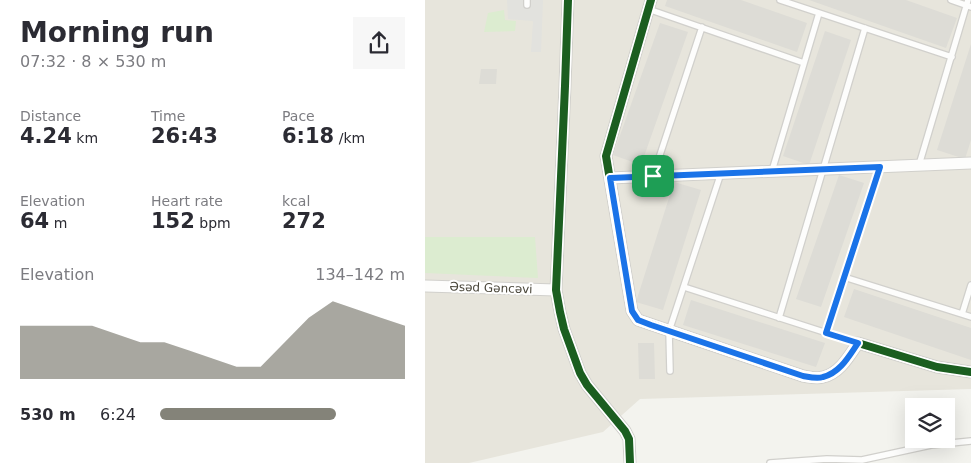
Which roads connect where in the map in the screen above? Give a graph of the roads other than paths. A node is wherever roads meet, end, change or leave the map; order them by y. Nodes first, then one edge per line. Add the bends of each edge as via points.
1 (568, 0) edge
2 (780, 0) edge
3 (951, 0) edge
4 (801, 3) edge
5 (649, 4) edge
6 (969, 4) edge
7 (819, 13) junction
8 (702, 28) junction
9 (865, 28) junction
10 (951, 57) junction
11 (804, 63) junction
12 (971, 163) edge
13 (919, 165) junction
14 (880, 167) junction
15 (823, 169) junction
16 (772, 171) junction
17 (721, 173) junction
18 (653, 176) junction
19 (610, 178) junction
20 (844, 277) junction
21 (971, 285) edge
22 (425, 286) edge
23 (684, 287) junction
24 (556, 290) junction
25 (962, 314) junction
26 (971, 317) edge
27 (779, 318) junction
28 (669, 331) junction
29 (826, 333) junction
30 (858, 343) junction
31 (670, 372) dead end
32 (971, 372) edge
33 (971, 441) edge
34 (630, 463) edge
35 (770, 463) edge

1 - 24 street
2 - 4 lane
3 - 6 lane
4 - 7 lane
5 - 8 lane
5 - 19 street via 607,150
6 - 10 lane
7 - 9 lane
7 - 11 lane
8 - 11 lane
8 - 18 lane
9 - 10 lane
9 - 15 lane
10 - 13 lane
11 - 16 lane
12 - 13 street
13 - 14 street
14 - 15 street
14 - 20 lane
15 - 16 street
15 - 27 lane
16 - 17 street
17 - 18 street
17 - 23 lane
18 - 19 street
19 - 28 street via 632,311 638,320
20 - 25 lane
20 - 29 lane
21 - 25 lane
22 - 24 street, Əsəd Gəncəvi
23 - 27 lane
23 - 28 lane
24 - 34 street via 564,329 580,373 625,431 629,439
25 - 26 lane
27 - 29 lane
28 - 30 street via 814,377 832,373
28 - 31 lane
29 - 30 lane
30 - 32 street via 937,367
33 - 35 lane via 931,445 862,460

